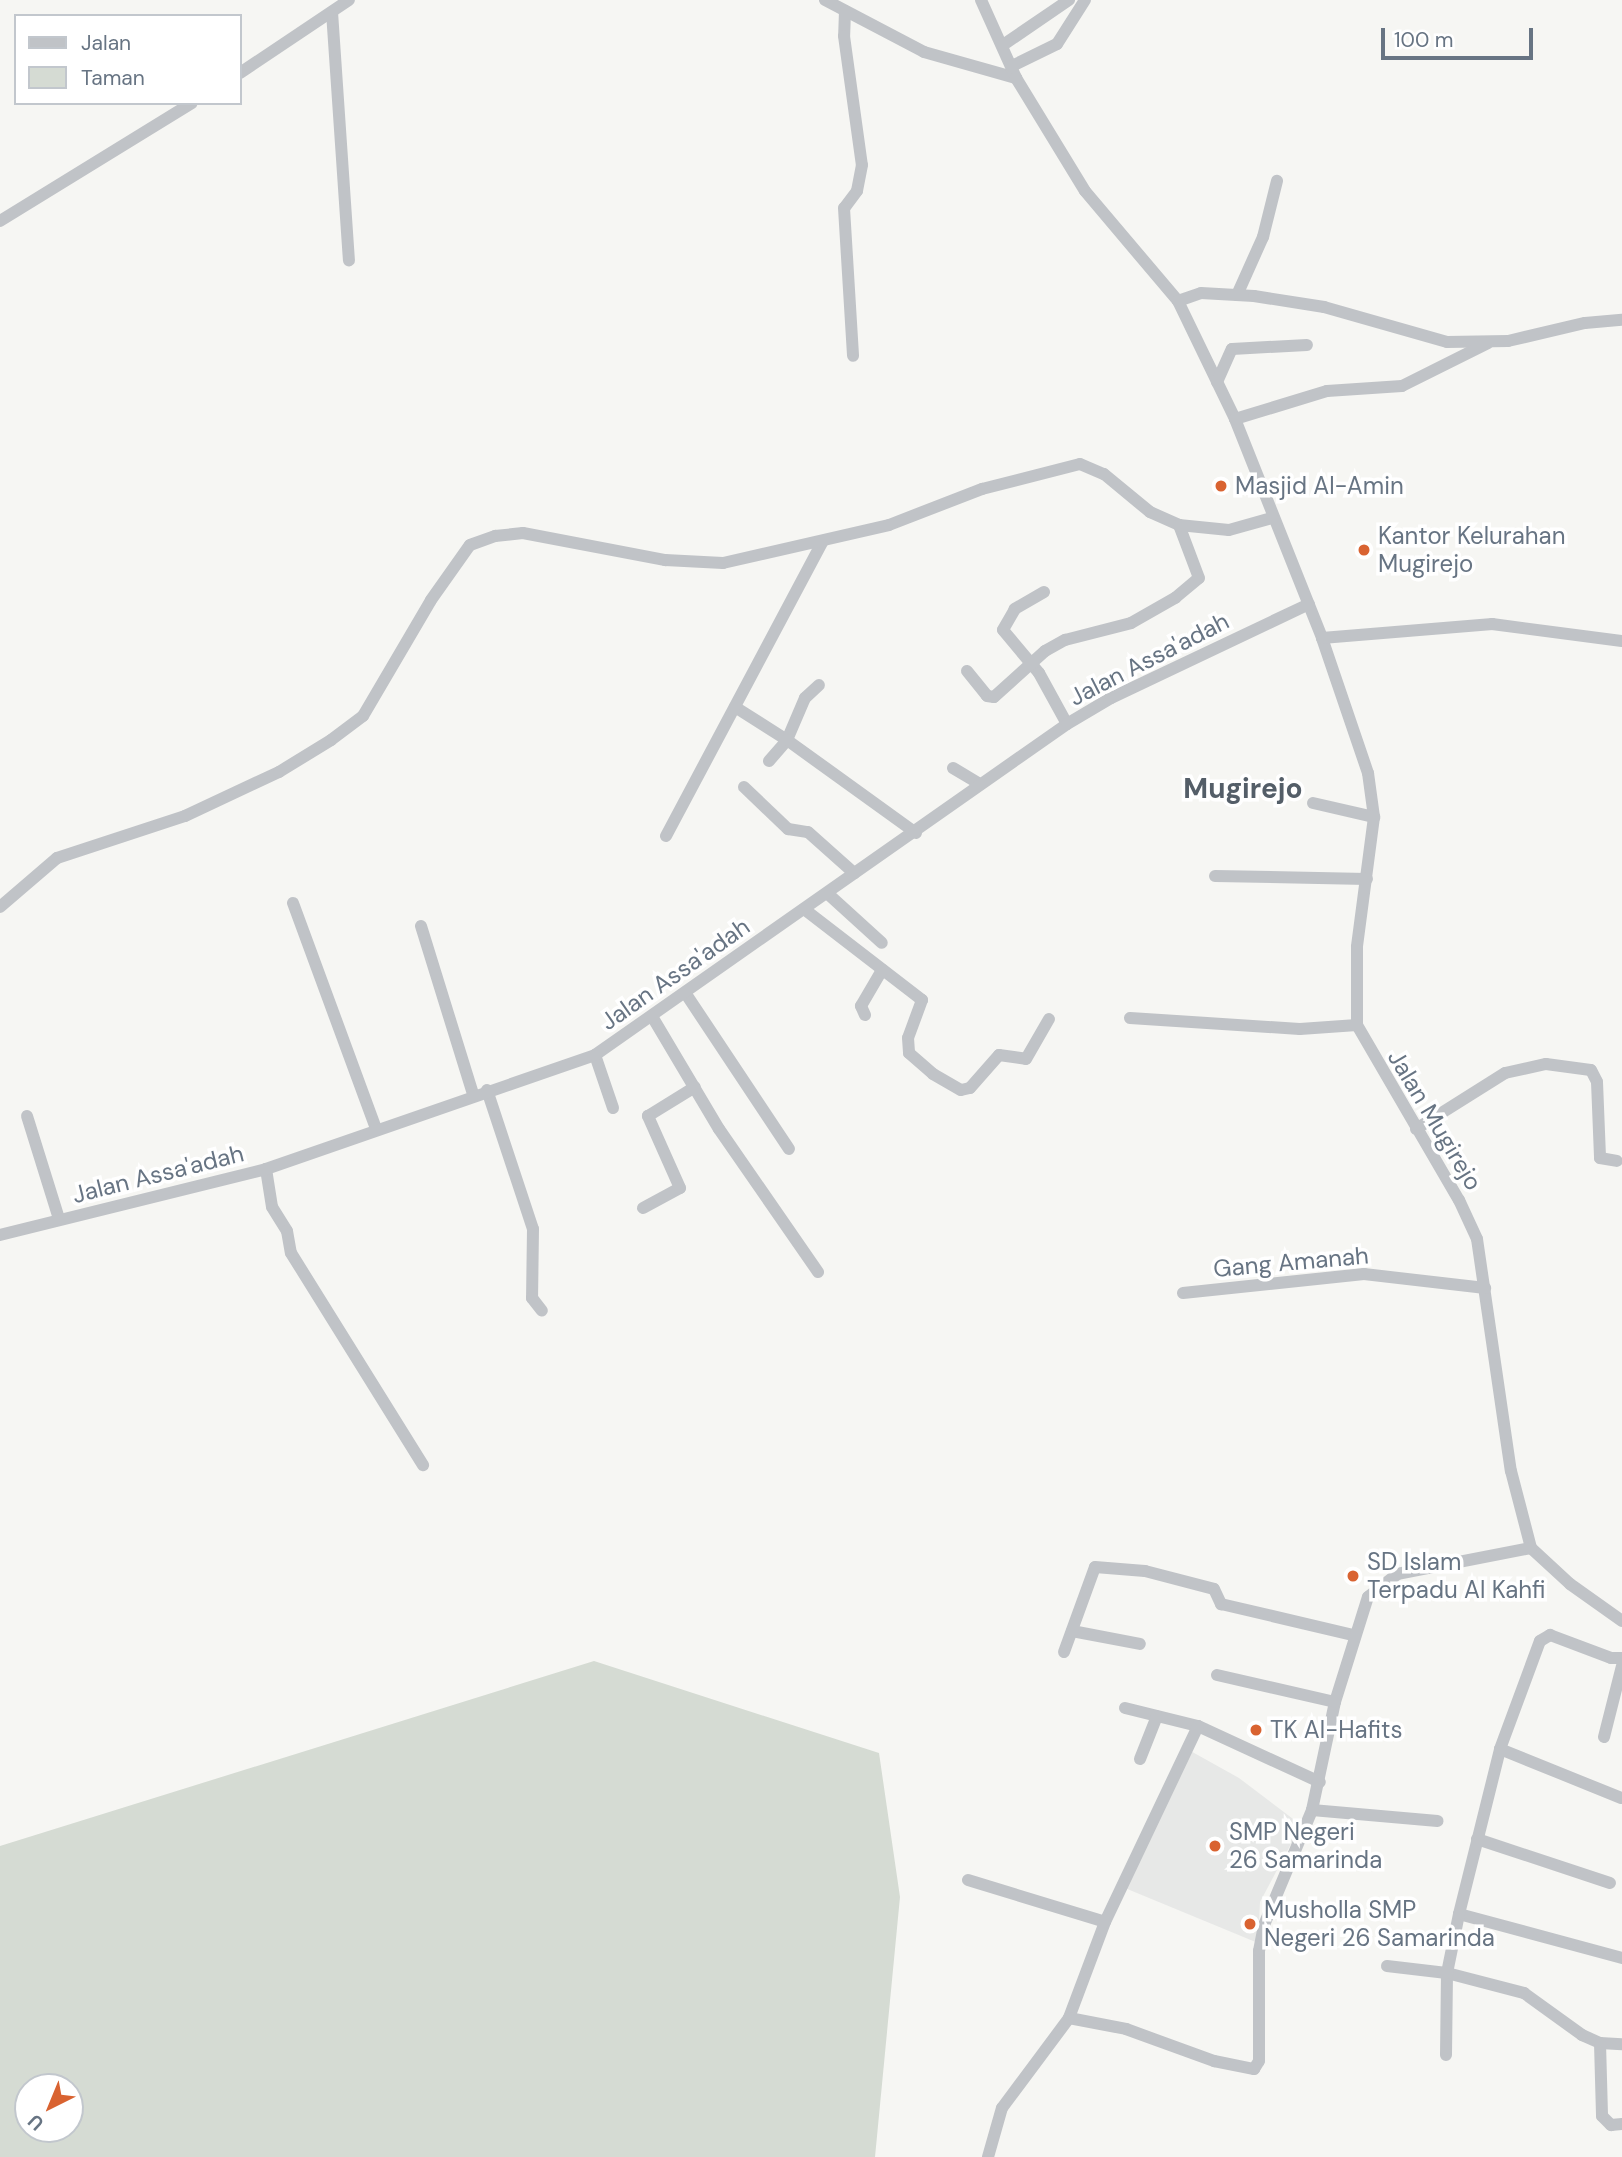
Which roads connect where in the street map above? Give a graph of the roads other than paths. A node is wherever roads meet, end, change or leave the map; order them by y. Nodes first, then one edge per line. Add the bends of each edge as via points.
1 (349, 0) edge
2 (824, 0) edge
3 (981, 0) edge
4 (1069, 0) edge
5 (1085, 0) edge
6 (845, 11) junction
7 (332, 12) junction
8 (1003, 45) junction
9 (242, 72) edge
10 (1014, 72) junction
11 (189, 105) edge
12 (1277, 181) dead end
13 (0, 221) edge
14 (349, 260) dead end
15 (1237, 295) junction
16 (1178, 301) junction
17 (1622, 320) edge
18 (1488, 342) junction
19 (1307, 345) dead end
20 (853, 356) dead end
21 (1217, 382) junction
22 (1234, 419) junction
23 (1272, 518) junction
24 (1179, 525) junction
25 (823, 541) junction
26 (1044, 592) dead end
27 (1309, 604) junction
28 (1322, 638) junction
29 (1622, 642) edge
30 (1031, 663) junction
31 (967, 671) dead end
32 (820, 685) dead end
33 (735, 707) junction
34 (1067, 724) junction
35 (788, 740) junction
36 (769, 761) dead end
37 (953, 768) dead end
38 (980, 784) junction
39 (744, 786) dead end
40 (1314, 803) dead end
41 (1374, 817) junction
42 (916, 833) junction
43 (666, 836) dead end
44 (854, 873) junction
45 (1214, 876) dead end
46 (1367, 879) junction
47 (827, 893) junction
48 (293, 903) dead end
49 (0, 907) edge
50 (804, 909) junction
51 (422, 926) dead end
52 (882, 943) dead end
53 (882, 970) junction
54 (686, 994) junction
55 (865, 1015) dead end
56 (653, 1018) junction
57 (1130, 1018) dead end
58 (1048, 1019) dead end
59 (1357, 1025) junction
60 (595, 1055) junction
61 (695, 1087) junction
62 (487, 1090) junction
63 (473, 1094) junction
64 (612, 1108) dead end
65 (27, 1116) dead end
66 (376, 1128) junction
67 (1416, 1129) junction
68 (789, 1149) dead end
69 (1617, 1161) dead end
70 (266, 1169) junction
71 (643, 1208) dead end
72 (59, 1219) junction
73 (0, 1235) edge
74 (818, 1272) dead end
75 (1485, 1288) junction
76 (1183, 1293) dead end
77 (542, 1311) dead end
78 (423, 1465) dead end
79 (1531, 1548) junction
80 (1622, 1620) edge
81 (1072, 1631) junction
82 (1353, 1635) junction
83 (1140, 1644) dead end
84 (1064, 1651) dead end
85 (1622, 1657) edge
86 (1622, 1666) edge
87 (1217, 1675) dead end
88 (1335, 1702) junction
89 (1125, 1708) dead end
90 (1157, 1716) junction
91 (1198, 1726) junction
92 (1604, 1737) dead end
93 (1500, 1749) junction
94 (1140, 1759) dead end
95 (1320, 1782) junction
96 (1621, 1798) edge
97 (1312, 1810) junction
98 (1438, 1821) dead end
99 (1476, 1839) junction
100 (968, 1880) dead end
101 (1610, 1882) dead end
102 (1459, 1914) junction
103 (1105, 1922) junction
104 (1622, 1958) edge
105 (1388, 1966) dead end
106 (1447, 1973) junction
107 (1069, 2018) junction
108 (1600, 2043) junction
109 (1622, 2044) edge
110 (1446, 2055) dead end
111 (1622, 2124) edge
112 (988, 2157) edge

1 - 7 street
2 - 6 street
3 - 8 street, Jalan Mugirejo
4 - 8 street
5 - 10 street via 1057,44
6 - 10 street via 924,52
6 - 20 street via 846,60 862,164 857,191 844,208
7 - 9 street
7 - 14 street
8 - 10 street, Jalan Mugirejo
10 - 16 street, Jalan Mugirejo via 1085,191
11 - 13 street
12 - 15 street via 1263,237
15 - 16 street via 1201,293
15 - 18 street via 1324,307 1425,337
16 - 21 street, Jalan Mugirejo
17 - 18 street
18 - 22 street via 1402,386 1327,391
19 - 21 street via 1232,349
21 - 22 street, Jalan Mugirejo
22 - 23 street, Jalan Mugirejo
23 - 24 street via 1229,530
23 - 27 street, Jalan Mugirejo
24 - 25 street via 1150,512 1104,474 1080,464 1028,474 889,525
24 - 30 street via 1199,578 1196,583 1130,623 1065,640
25 - 33 street
25 - 49 street via 723,563 665,560 523,533 470,545 431,600 363,716 279,772 185,816 57,858
26 - 30 street via 1022,604 1004,624 1006,634
27 - 28 street, Jalan Mugirejo
27 - 34 street, Jalan Assa'adah via 1111,698
28 - 29 street via 1492,624
28 - 41 street, Jalan Mugirejo via 1368,772
30 - 31 street via 994,697 987,696
30 - 34 street
32 - 35 street via 805,698
33 - 35 street
33 - 43 street
34 - 38 street, Jalan Assa'adah
35 - 36 street
35 - 42 street
37 - 38 street
38 - 42 street, Jalan Assa'adah
39 - 44 street via 788,829 808,832
40 - 41 street
41 - 46 street, Jalan Mugirejo
42 - 44 street, Jalan Assa'adah
44 - 47 street, Jalan Assa'adah
45 - 46 street
46 - 59 street, Jalan Mugirejo via 1356,960
47 - 50 street, Jalan Assa'adah
47 - 52 street
48 - 66 street
50 - 53 street
50 - 54 street, Jalan Assa'adah
51 - 63 street
53 - 55 street via 861,1006
53 - 58 street via 924,1004 908,1038 909,1053 961,1090 970,1088 999,1055 1026,1059
54 - 56 street, Jalan Assa'adah
54 - 68 street
56 - 60 street, Jalan Assa'adah
56 - 61 street
57 - 59 street via 1287,1028
59 - 67 street, Jalan Mugirejo
60 - 62 street, Jalan Assa'adah
60 - 64 street
61 - 71 street via 648,1116 680,1188
61 - 74 street
62 - 63 street, Jalan Assa'adah
62 - 77 street via 521,1181 533,1229 532,1298
63 - 66 street, Jalan Assa'adah
65 - 72 street
66 - 70 street, Jalan Assa'adah
67 - 69 street via 1505,1073 1546,1065 1591,1070 1597,1082 1600,1158
67 - 75 street, Jalan Mugirejo via 1471,1224
70 - 72 street, Jalan Assa'adah
70 - 78 street via 272,1207 287,1231 291,1253
72 - 73 street, Jalan Assa'adah
75 - 76 street, Gang Amanah via 1364,1274
75 - 79 street, Jalan Mugirejo via 1511,1471
79 - 80 street via 1570,1584
79 - 82 street via 1390,1578 1368,1597
81 - 82 street via 1094,1567 1145,1571 1214,1589 1221,1604
81 - 83 street
81 - 84 street
82 - 88 street
85 - 93 street via 1611,1658 1550,1635 1542,1637
86 - 92 street
87 - 88 street
88 - 95 street
89 - 90 street
90 - 91 street
90 - 94 street
91 - 95 street
91 - 103 street
93 - 96 street
93 - 99 street
95 - 97 street
97 - 98 street
97 - 107 street via 1264,1925 1259,1951 1259,2061 1254,2069 1214,2061 1126,2029
99 - 101 street
99 - 102 street
100 - 103 street
102 - 104 street
102 - 106 street
103 - 107 street
105 - 106 street
106 - 108 street via 1524,1993 1566,2025
106 - 110 street
107 - 112 street via 1002,2108
108 - 109 street
108 - 111 street via 1602,2116 1611,2125

